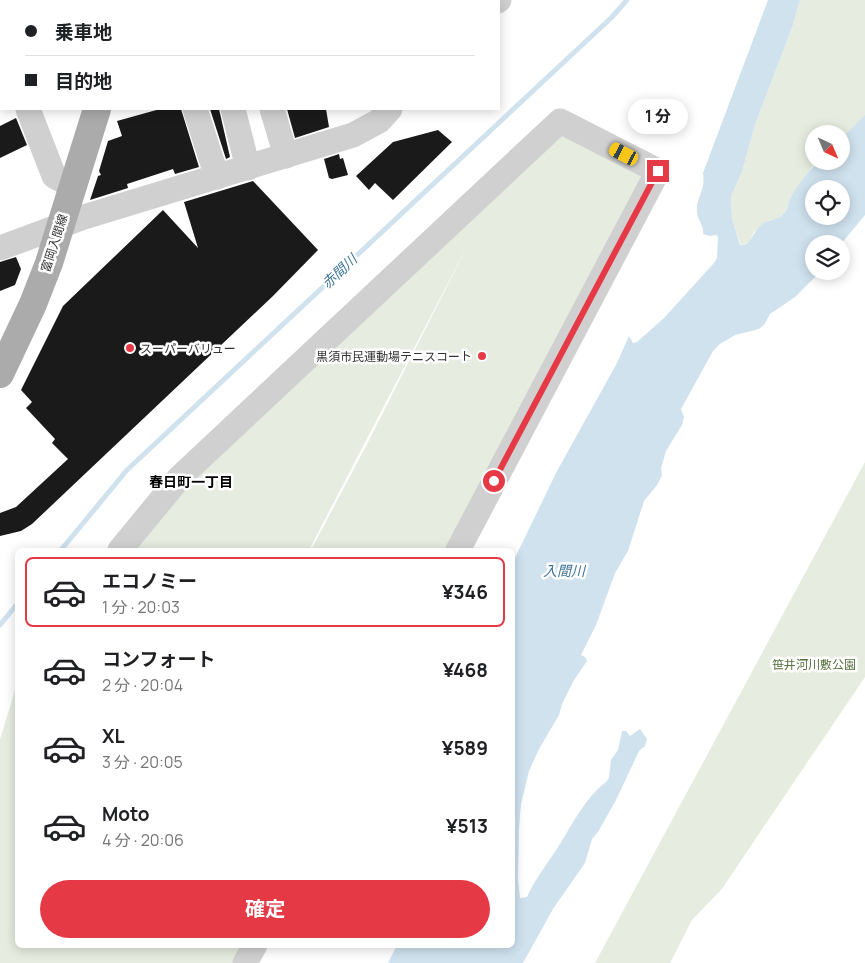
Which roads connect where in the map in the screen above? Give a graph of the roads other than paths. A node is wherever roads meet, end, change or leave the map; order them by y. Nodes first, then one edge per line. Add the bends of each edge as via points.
1 (28, 110) edge
2 (97, 110) edge
3 (195, 110) edge
4 (233, 110) edge
5 (272, 110) edge
6 (389, 110) edge
7 (286, 156) junction
8 (248, 168) junction
9 (217, 178) junction
10 (72, 186) junction
11 (61, 226) junction
12 (0, 248) edge
13 (0, 374) edge
14 (122, 548) edge
15 (459, 548) edge
16 (252, 948) edge
17 (245, 963) edge

1 - 10 street via 54,176
2 - 10 main road, 富岡入間線
3 - 9 street
4 - 8 street
5 - 7 street
6 - 7 street via 379,121 353,135
7 - 8 street
8 - 9 street
9 - 11 street
10 - 11 main road, 富岡入間線
11 - 12 street
11 - 13 main road, 富岡入間線 via 33,304
14 - 15 street via 180,478 560,121 658,171
16 - 17 street

